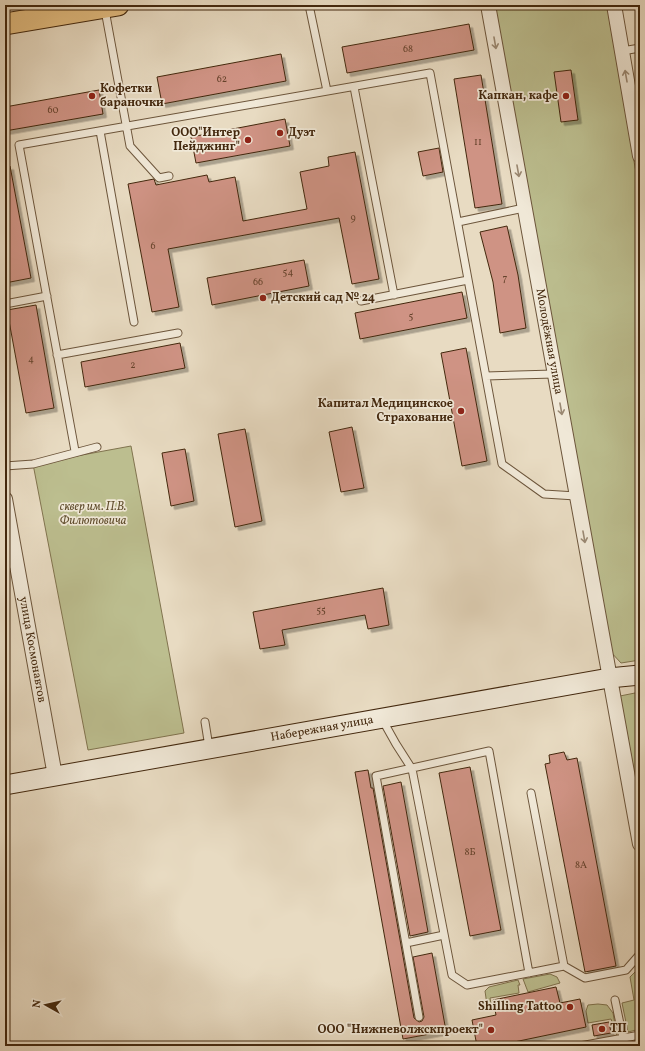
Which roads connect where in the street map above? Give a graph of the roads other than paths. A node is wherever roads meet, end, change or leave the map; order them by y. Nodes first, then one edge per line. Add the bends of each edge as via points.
1 (309, 5) edge
2 (488, 5) edge
3 (614, 5) edge
4 (112, 6) edge
5 (5, 24) edge
6 (640, 48) edge
7 (622, 51) junction
8 (354, 86) junction
9 (327, 91) junction
10 (127, 127) junction
11 (100, 131) junction
12 (640, 156) edge
13 (169, 176) dead end
14 (524, 208) junction
15 (458, 222) junction
16 (468, 280) junction
17 (394, 295) junction
18 (47, 296) junction
19 (361, 301) dead end
20 (5, 304) edge
21 (134, 322) dead end
22 (178, 333) dead end
23 (57, 355) junction
24 (554, 374) junction
25 (486, 376) junction
26 (97, 447) dead end
27 (75, 451) junction
28 (5, 466) edge
29 (576, 496) junction
30 (5, 499) edge
31 (11, 564) edge
32 (640, 675) edge
33 (609, 678) junction
34 (382, 719) junction
35 (205, 722) dead end
36 (210, 749) junction
37 (412, 769) junction
38 (55, 776) junction
39 (5, 785) edge
40 (531, 793) dead end
41 (640, 844) edge
42 (444, 935) junction
43 (406, 943) junction
44 (640, 954) edge
45 (564, 966) junction
46 (529, 973) junction
47 (615, 1000) dead end
48 (419, 1017) dead end
49 (640, 1035) edge
50 (623, 1038) junction
51 (580, 1046) edge

1 - 9 lane
2 -> 14 street, Молодёжная улица
3 - 7 street
4 - 5 main road
4 - 10 lane
6 - 7 lane
12 -> 7 street
8 - 9 lane
8 - 15 lane via 430,73
8 - 17 lane
9 - 10 lane
10 - 11 lane
10 - 13 lane via 130,146 160,178
11 - 18 lane via 19,145
11 - 21 lane
14 - 15 lane
14 - 24 street, Молодёжная улица
15 - 16 lane
16 - 17 lane
16 - 25 lane
17 - 19 lane
18 - 20 lane
18 - 23 lane
22 - 23 lane
23 - 27 lane
24 - 25 lane
24 -> 29 street, Молодёжная улица
25 - 29 lane via 502,464 544,494
26 - 27 lane
27 - 28 lane via 33,464
29 -> 33 street, Молодёжная улица
30 - 31 street, улица Космонавтов
31 - 38 street, улица Космонавтов
32 - 33 street, Набережная улица
33 - 34 street, Набережная улица
33 - 41 street, Молодёжная улица
34 - 36 street, Набережная улица
34 - 37 lane
35 - 36 lane
36 - 38 street, Набережная улица
37 - 42 lane
37 - 43 lane via 376,776
37 - 46 lane via 489,751
38 - 39 street, Набережная улица
40 - 45 lane
42 - 43 lane
42 - 46 lane via 452,975 467,985
43 - 48 lane
44 - 45 lane via 626,970 585,978
45 - 46 lane
47 - 50 lane
49 - 50 lane
50 - 51 lane

